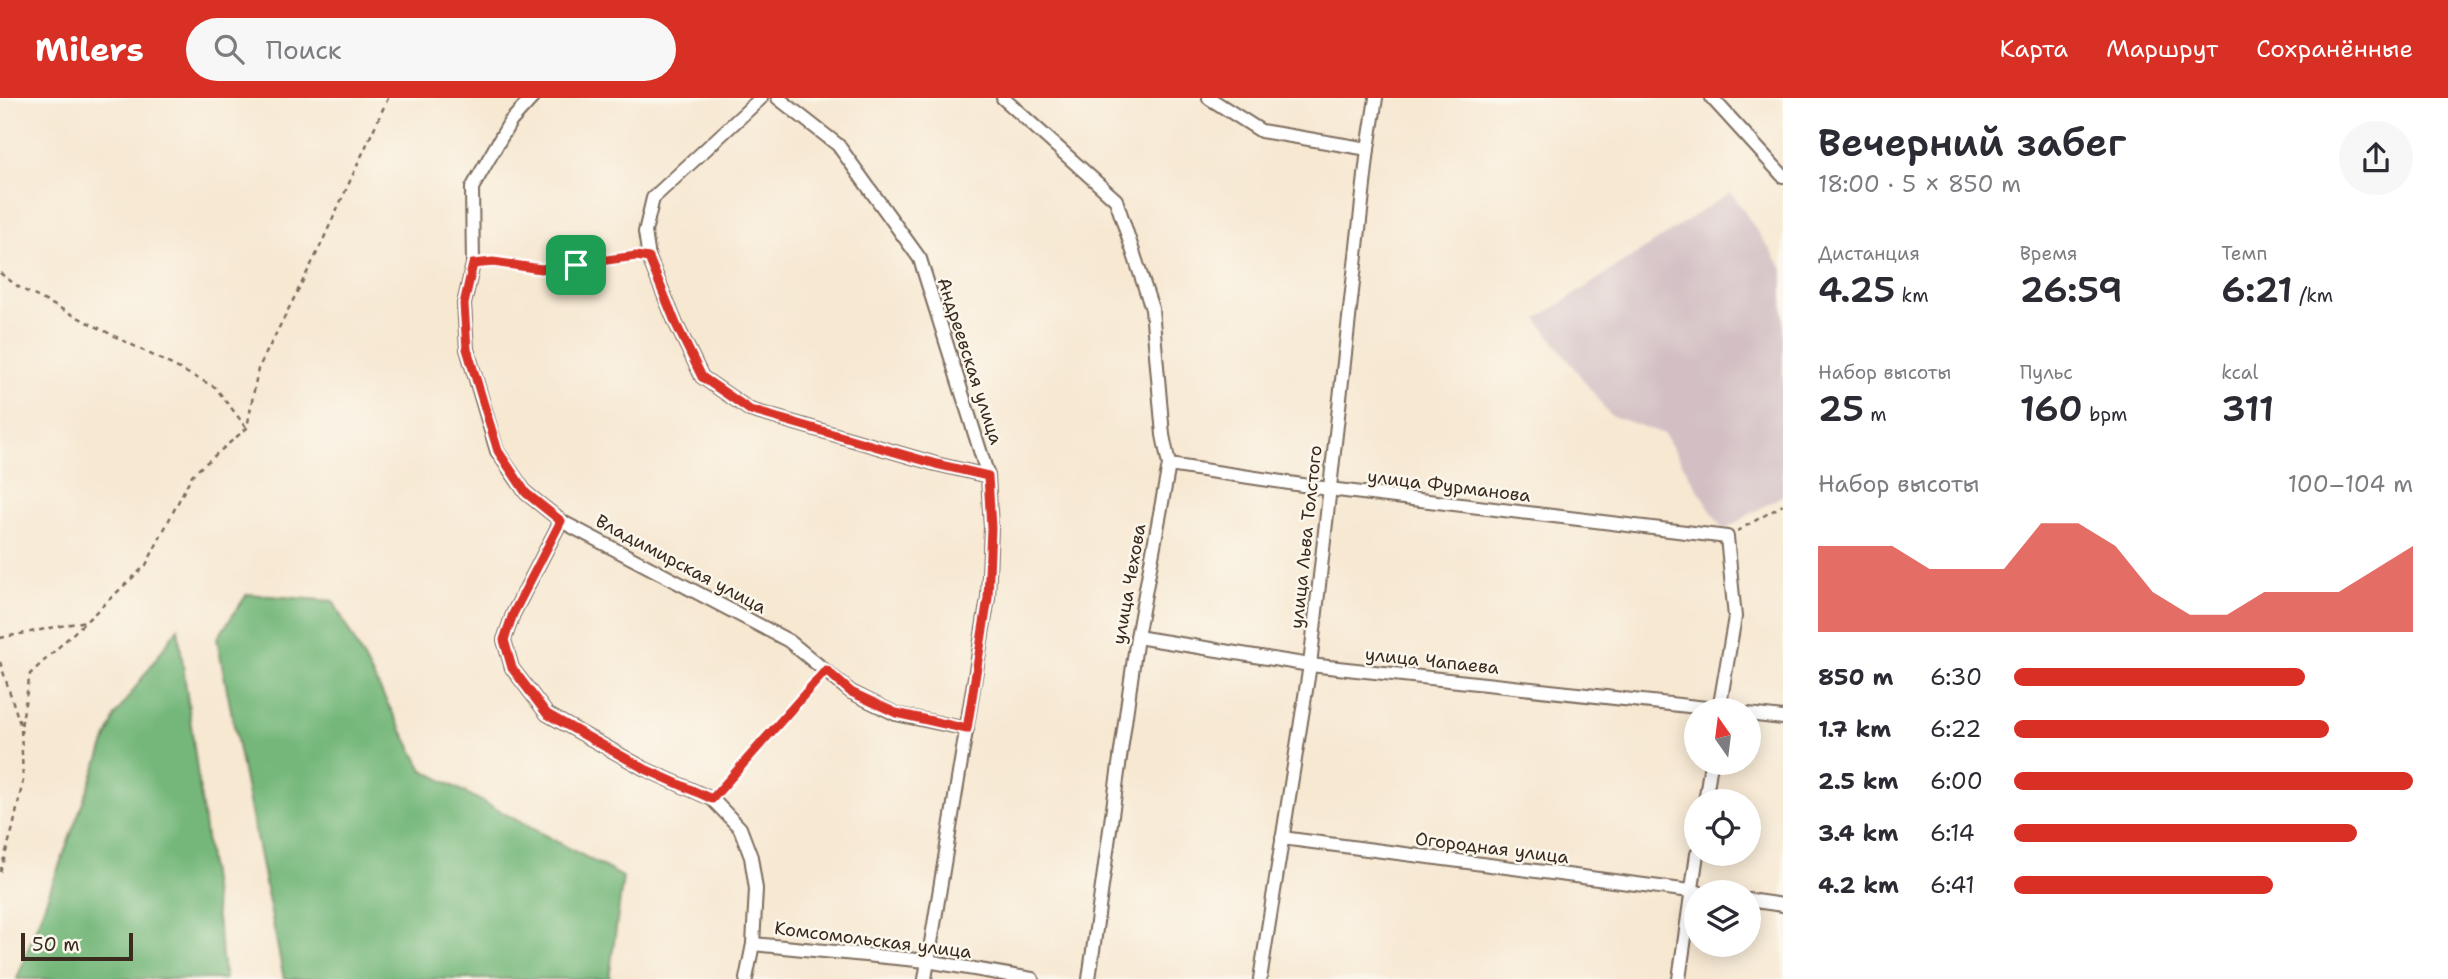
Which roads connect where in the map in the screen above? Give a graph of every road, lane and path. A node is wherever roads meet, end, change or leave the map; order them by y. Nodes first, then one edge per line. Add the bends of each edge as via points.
1 (388, 98) edge
2 (532, 98) edge
3 (761, 98) edge
4 (778, 98) edge
5 (1003, 98) edge
6 (1209, 98) edge
7 (1376, 98) edge
8 (1712, 98) edge
9 (1368, 149) junction
10 (1783, 176) edge
11 (649, 258) junction
12 (473, 264) junction
13 (0, 273) edge
14 (247, 428) junction
15 (1169, 465) junction
16 (988, 476) junction
17 (1329, 489) junction
18 (1783, 505) edge
19 (561, 521) junction
20 (1727, 537) junction
21 (86, 621) junction
22 (0, 638) edge
23 (1137, 638) junction
24 (0, 662) edge
25 (1310, 665) junction
26 (826, 670) junction
27 (1721, 698) edge
28 (1684, 706) edge
29 (1761, 715) edge
30 (1783, 718) edge
31 (21, 727) junction
32 (967, 729) junction
33 (712, 799) junction
34 (1282, 838) junction
35 (0, 872) edge
36 (1684, 891) edge
37 (1761, 902) edge
38 (1783, 905) edge
39 (752, 944) junction
40 (1684, 952) edge
41 (927, 961) junction
42 (746, 979) edge
43 (925, 979) edge
44 (1032, 979) edge
45 (1089, 979) edge
46 (1260, 979) edge
47 (1679, 979) edge

1 - 14 path via 258,369
2 - 12 street, Владимирская улица via 510,122 472,188
3 - 11 street via 653,198 645,232
4 - 16 street, Андреевская улица via 838,145 920,259
5 - 15 street, улица Чехова via 1116,201 1152,309
6 - 9 street via 1261,131
7 - 9 street, улица Льва Толстого
8 - 10 street
9 - 17 street, улица Льва Толстого
11 - 12 lane via 541,269
11 - 16 street via 702,377 750,410
12 - 19 street, Владимирская улица via 464,304 467,349 498,451 526,493
13 - 14 path via 20,288 215,387
14 - 21 path via 192,475 146,565
15 - 17 street, улица Фурманова
15 - 23 street, улица Чехова
16 - 32 street, Андреевская улица via 988,598
17 - 20 street, улица Фурманова
17 - 25 street, улица Льва Толстого
18 - 20 path
19 - 26 street, Владимирская улица via 789,641
19 - 33 street via 504,640 512,668 547,714 645,769
20 - 27 street via 1735,617
21 - 22 path
21 - 31 path via 30,674
23 - 25 street, улица Чапаева
23 - 45 street, улица Чехова
24 - 31 path
25 - 28 street, улица Чапаева
25 - 34 street, улица Льва Толстого
26 - 32 street, Владимирская улица via 851,692 896,713
26 - 33 lane
29 - 30 street
31 - 35 path via 23,781
32 - 41 street, Андреевская улица
33 - 39 street via 740,828 751,857 756,889
34 - 36 street, Огородная улица
34 - 46 street, улица Льва Толстого
37 - 38 street
39 - 41 street, Комсомольская улица
39 - 42 street
40 - 47 street
41 - 43 street, Андреевская улица
41 - 44 street, Комсомольская улица

